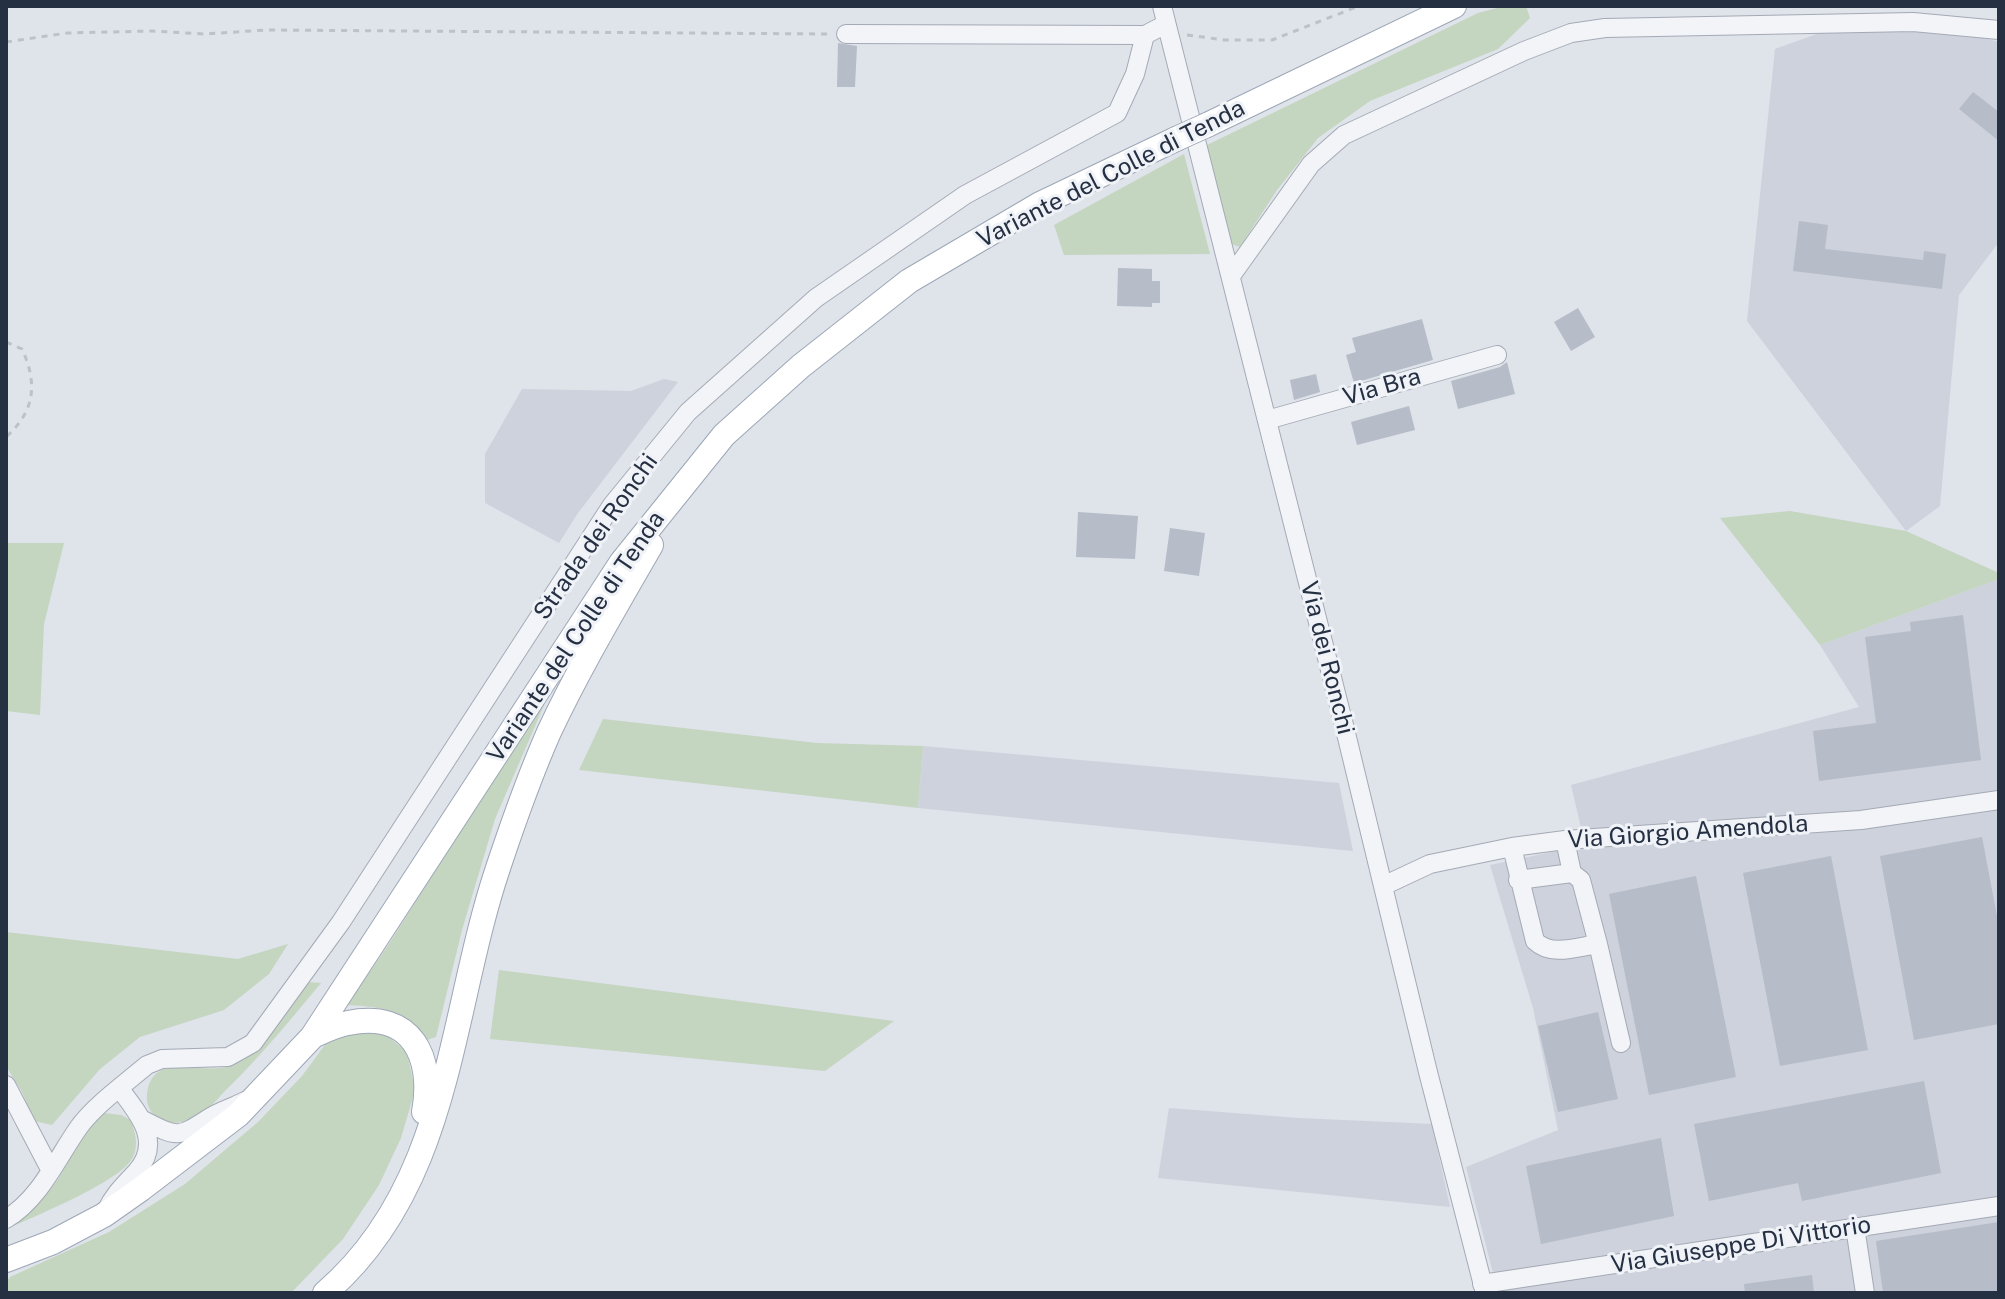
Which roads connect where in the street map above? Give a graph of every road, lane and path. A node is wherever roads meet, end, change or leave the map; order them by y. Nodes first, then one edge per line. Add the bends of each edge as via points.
1 (1359, 6) edge
2 (1454, 6) edge
3 (1164, 15) edge
4 (1999, 30) edge
5 (846, 34) joint
6 (1145, 35) junction
7 (6, 42) edge
8 (1231, 276) junction
9 (6, 342) edge
10 (1497, 355) dead end
11 (1267, 420) junction
12 (6, 437) edge
13 (694, 470) junction
14 (1999, 800) edge
15 (1565, 840) junction
16 (1512, 847) junction
17 (1572, 873) junction
18 (1518, 880) junction
19 (1383, 886) junction
20 (1598, 944) junction
21 (312, 1037) junction
22 (1621, 1043) dead end
23 (6, 1085) edge
24 (119, 1088) junction
25 (254, 1097) junction
26 (143, 1120) junction
27 (51, 1171) junction
28 (410, 1181) junction
29 (1999, 1206) edge
30 (104, 1215) junction
31 (6, 1219) edge
32 (1855, 1227) junction
33 (11, 1261) edge
34 (1483, 1288) edge
35 (326, 1293) edge
36 (1865, 1293) edge

1 - 3 path via 1272,40 1182,34
2 - 13 main road, Variante del Colle di Tenda, bridge via 1040,204 909,281 801,366 724,435
3 - 6 street
3 - 8 street, Via dei Ronchi
4 - 8 street via 1913,22 1571,33 1344,135 1311,164
5 - 6 street
5 - 7 path via 152,31 67,33
6 - 24 street, Strada dei Ronchi via 1117,113 965,195 816,298 688,412 612,505 341,922 253,1043 228,1057 162,1059
8 - 11 street, Via dei Ronchi
9 - 12 path via 22,349 32,371 23,422
10 - 11 street, Via Bra
11 - 19 street, Via dei Ronchi
13 - 21 main road, Variante del Colle di Tenda via 621,563
13 - 28 main road via 549,732 497,869 441,1098
14 - 15 street, Via Giorgio Amendola via 1861,820
15 - 16 street, Via Giorgio Amendola
15 - 17 street
16 - 18 street
16 - 19 street, Via Giorgio Amendola via 1430,864
17 - 18 street
17 - 20 street via 1581,880
18 - 20 street via 1535,941 1543,950
19 - 34 street, Via dei Ronchi
20 - 22 street
21 - 25 main road, Variante del Colle di Tenda
21 - 28 main road via 339,1025 373,1022 398,1030 417,1046 428,1083
23 - 27 street
24 - 26 street
24 - 27 street, Strada dei Ronchi via 79,1126
25 - 26 street via 188,1133 167,1132
25 - 30 main road, Variante del Colle di Tenda via 238,1115
26 - 30 street via 148,1138 145,1160
27 - 31 street, Strada dei Ronchi
28 - 35 main road via 368,1250
29 - 32 street, Via Giuseppe Di Vittorio
30 - 33 main road, Variante del Colle di Tenda
32 - 34 street, Via Giuseppe Di Vittorio
32 - 36 street

